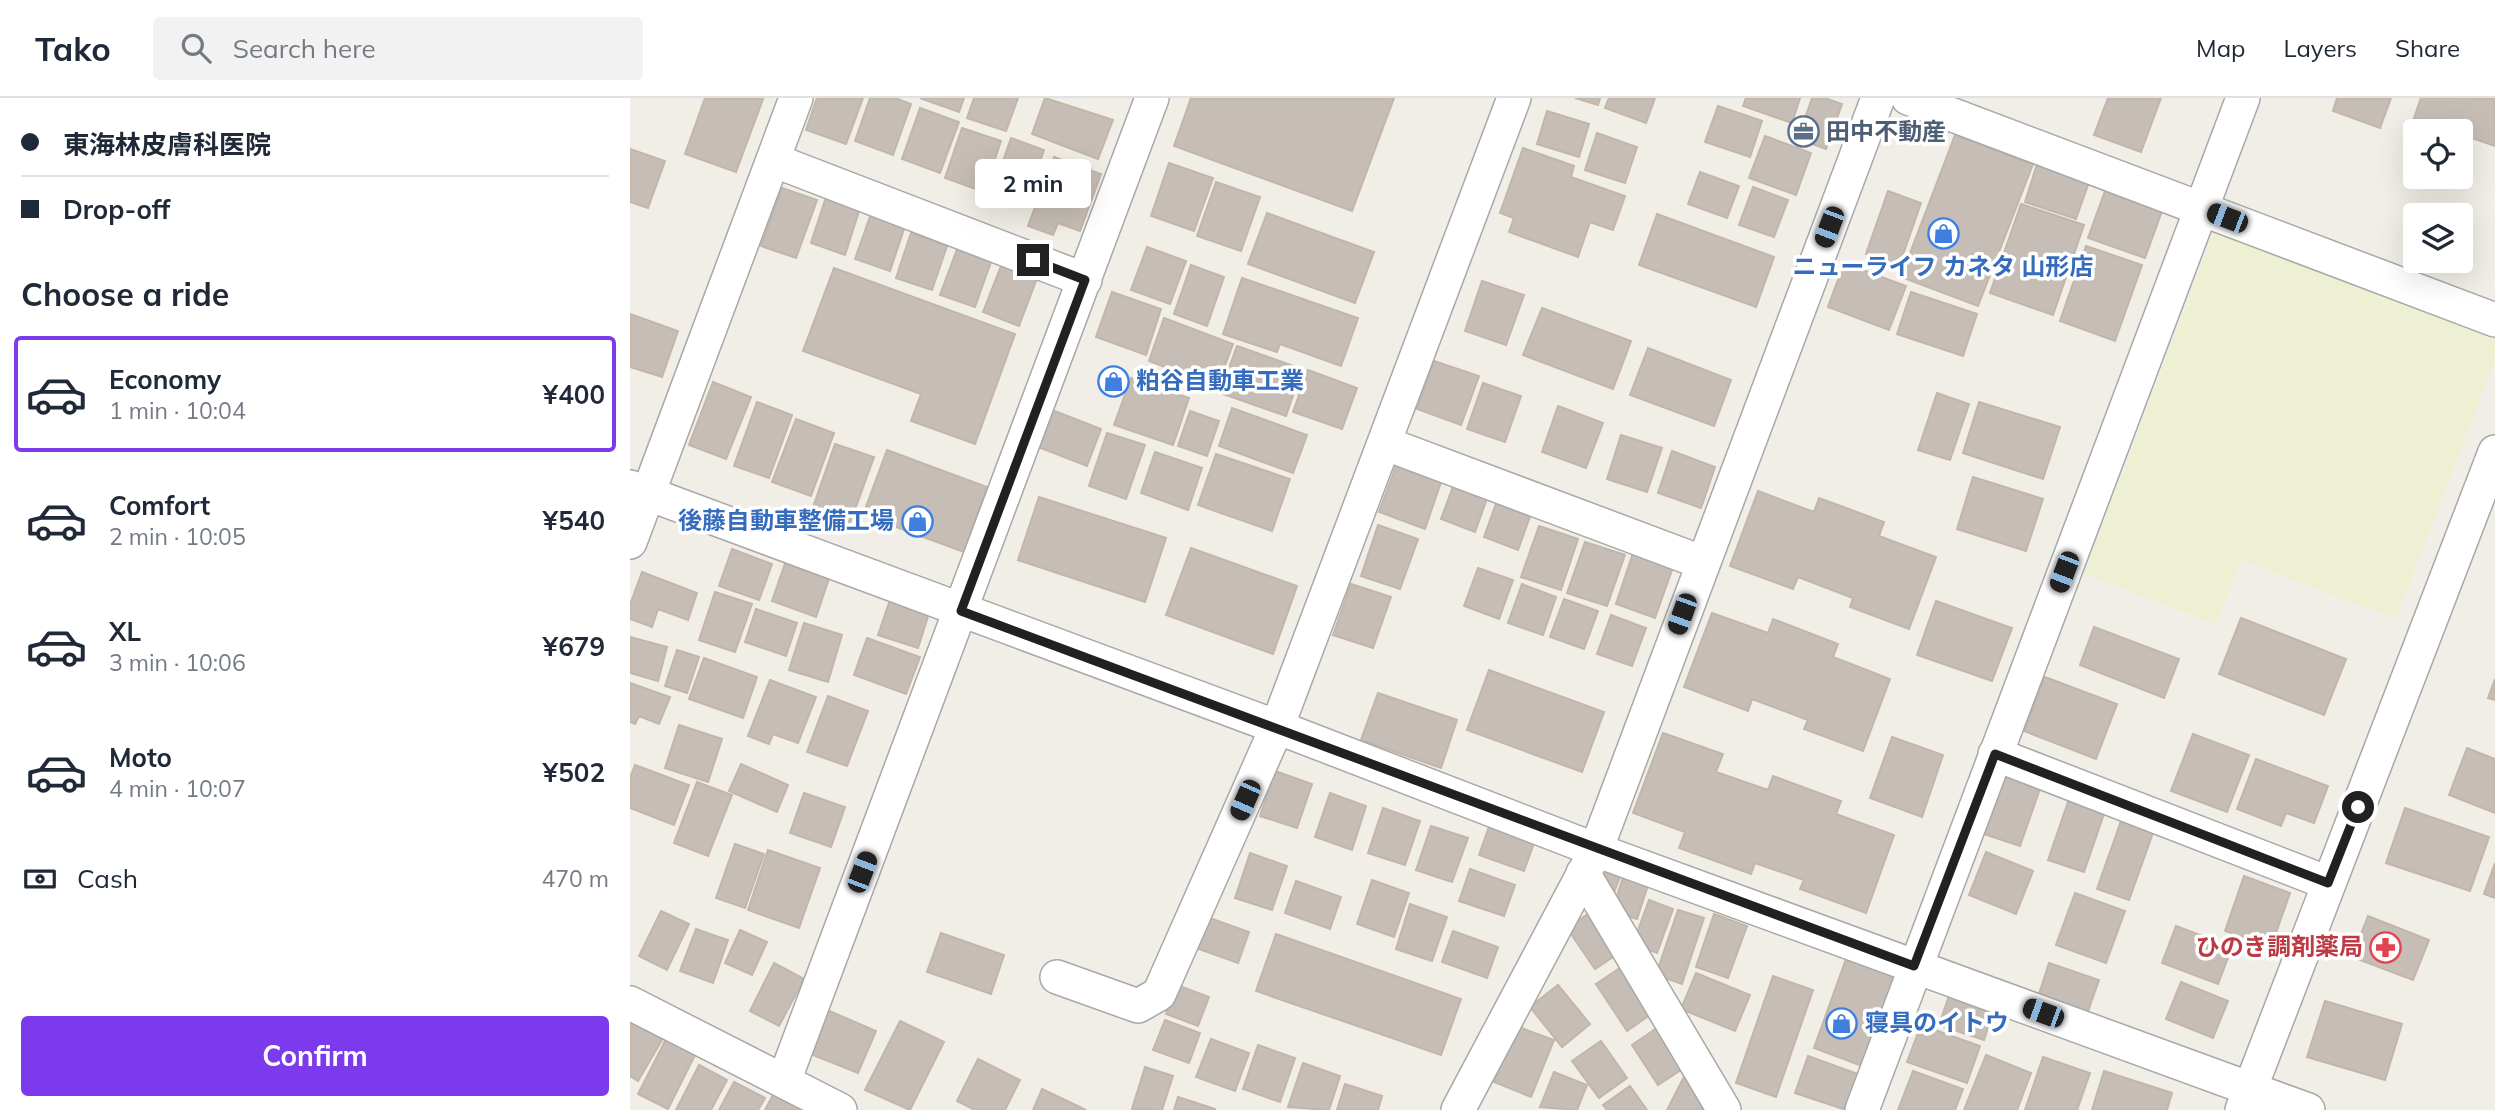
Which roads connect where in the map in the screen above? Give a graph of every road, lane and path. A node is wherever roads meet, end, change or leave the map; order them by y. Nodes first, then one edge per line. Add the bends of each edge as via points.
1 (796, 98) edge
2 (1153, 98) edge
3 (1514, 98) edge
4 (1878, 98) edge
5 (1908, 98) edge
6 (2243, 98) edge
7 (774, 160) junction
8 (2202, 208) junction
9 (1085, 280) junction
10 (2495, 320) edge
11 (1384, 443) junction
12 (2495, 452) edge
13 (639, 490) edge
14 (630, 542) edge
15 (1701, 562) junction
16 (961, 611) junction
17 (1277, 727) junction
18 (1995, 754) junction
19 (1589, 861) junction
20 (2328, 883) junction
21 (1914, 966) junction
22 (1057, 977) dead end
23 (630, 1003) edge
24 (784, 1081) junction
25 (2246, 1099) edge
26 (840, 1110) edge
27 (1458, 1110) edge
28 (1724, 1110) edge
29 (1862, 1110) edge
30 (2308, 1110) edge

1 - 7 street
2 - 9 street
3 - 11 street
4 - 15 street
5 - 8 street
6 - 8 street
7 - 9 street
7 - 13 street
8 - 10 street
8 - 18 street
9 - 16 street
11 - 15 street
11 - 17 street
12 - 20 street
13 - 14 street
13 - 16 street
15 - 19 street
16 - 17 street
16 - 24 street
17 - 19 street
17 - 22 street via 1159,994 1138,1006
18 - 20 street
18 - 21 street
19 - 21 street
19 - 27 street
19 - 28 street
20 - 25 street
21 - 25 street
21 - 29 street
23 - 24 street
24 - 26 street
25 - 30 street

